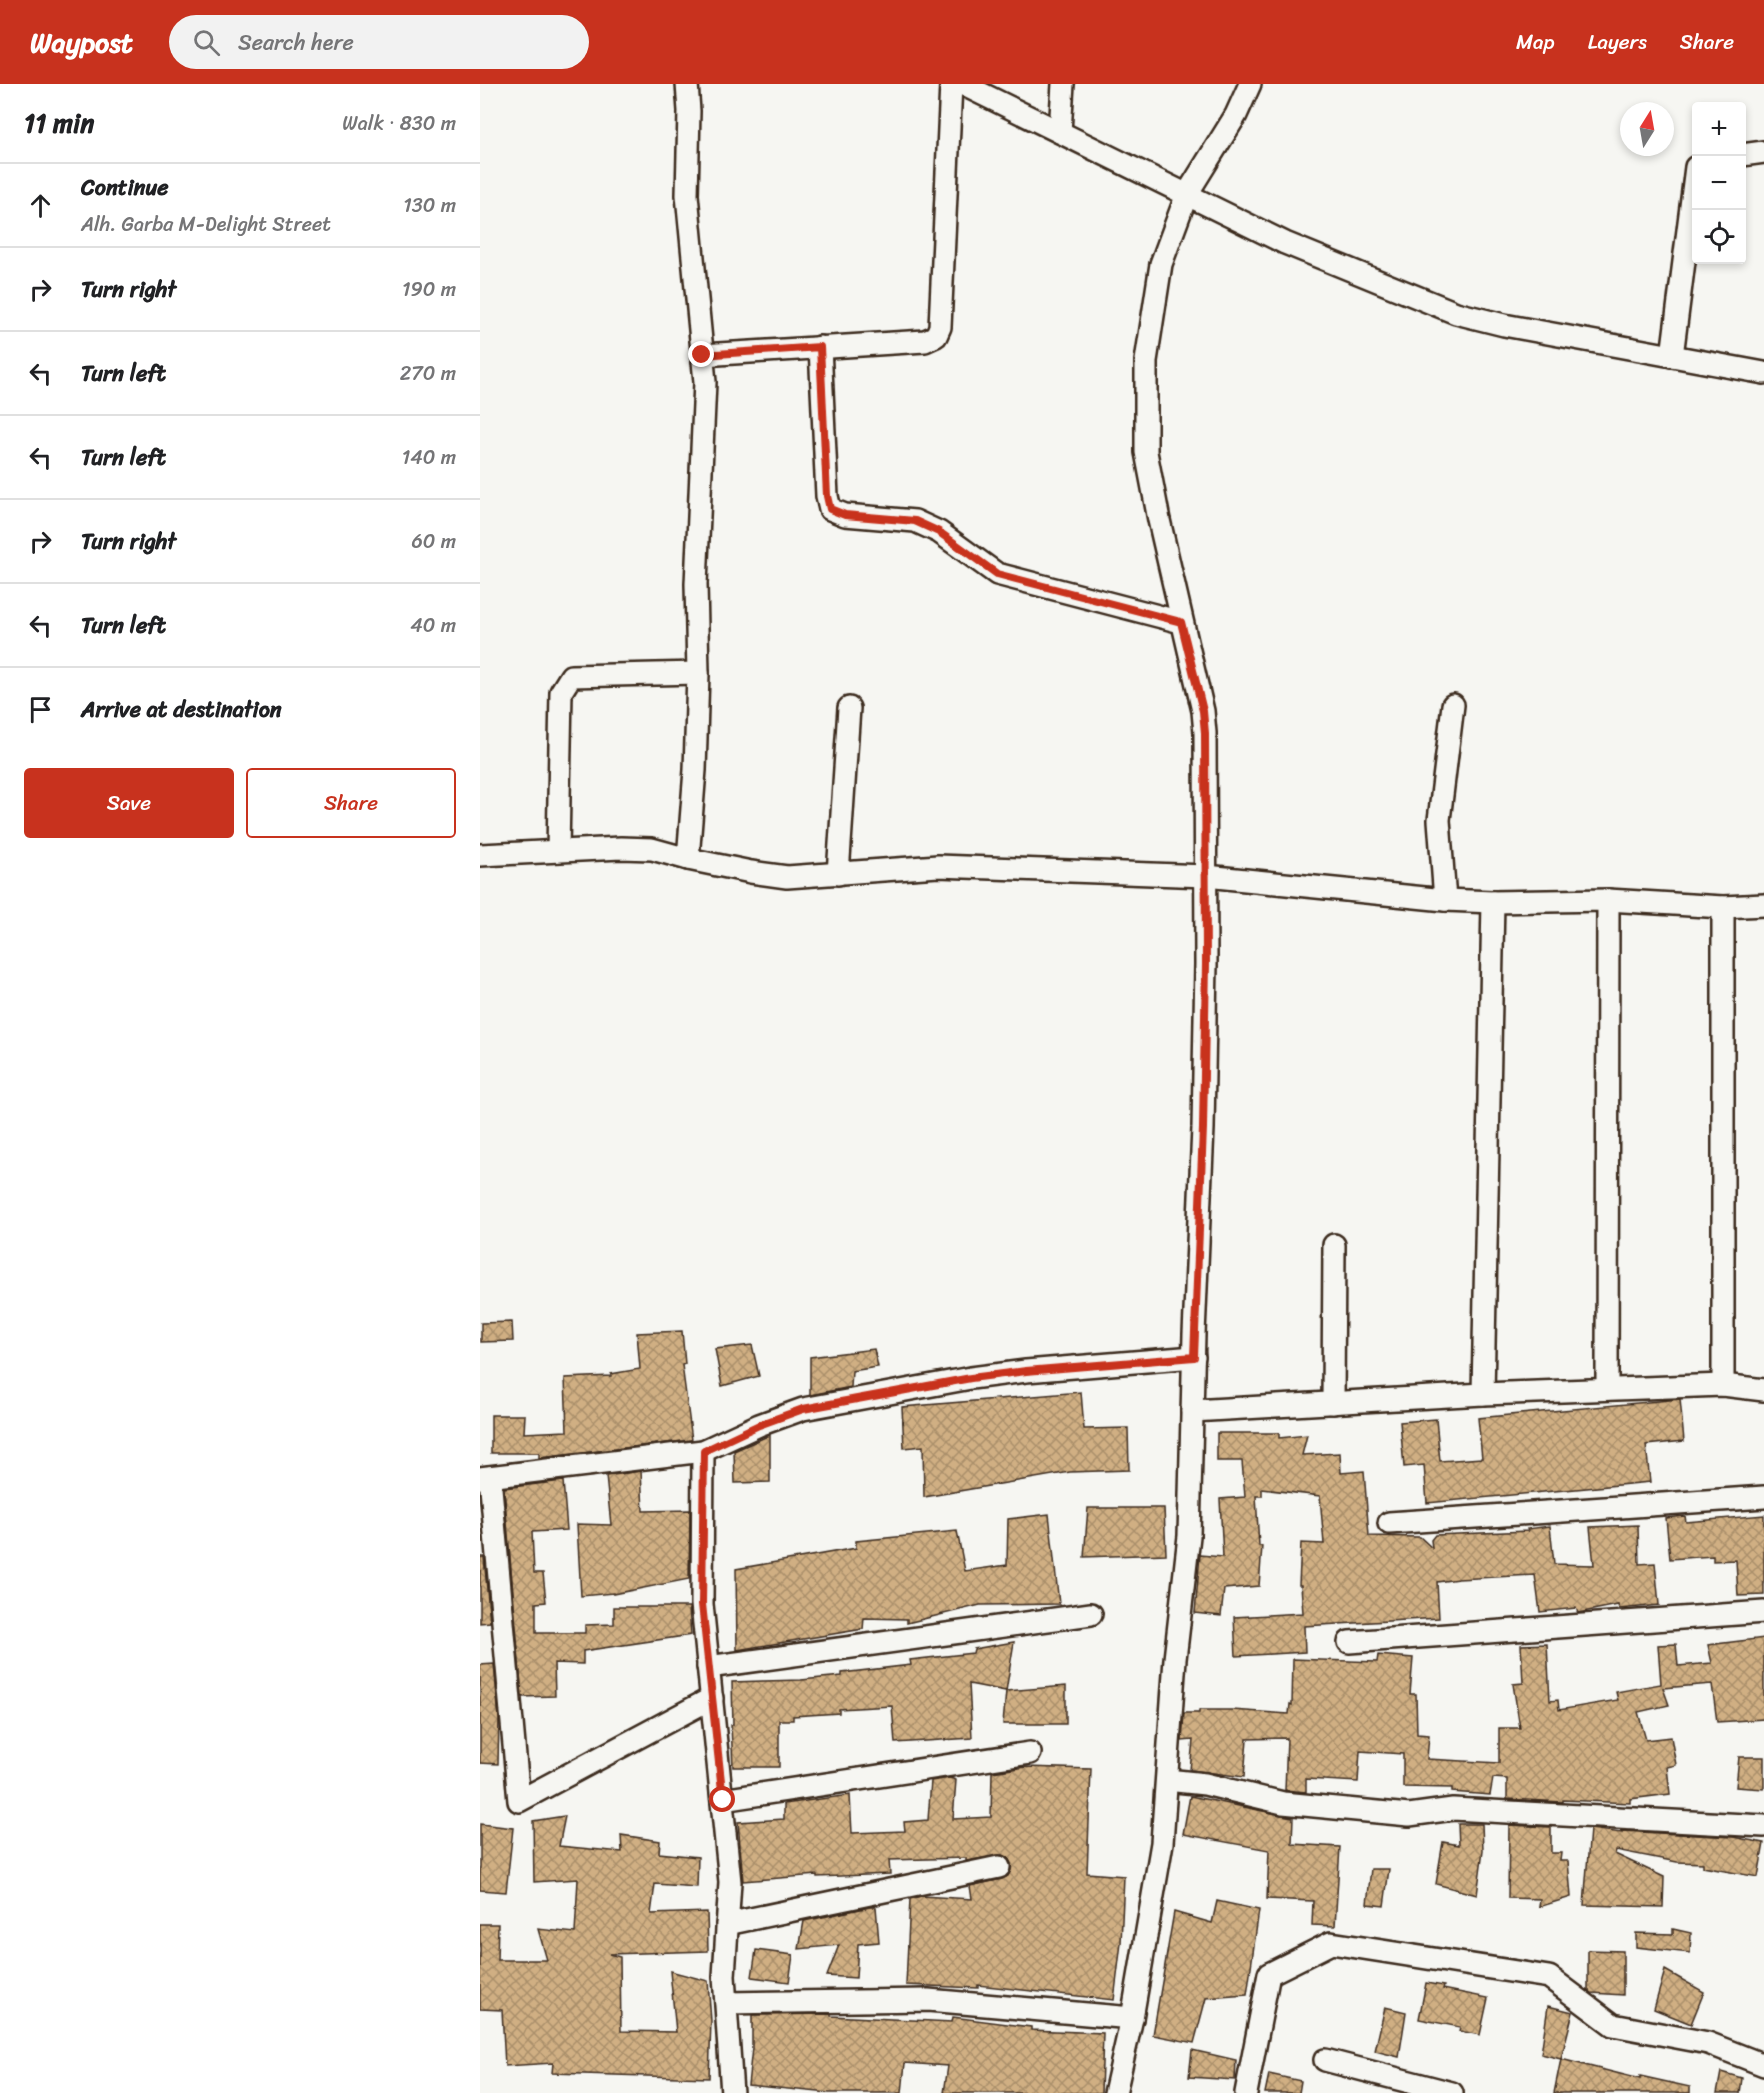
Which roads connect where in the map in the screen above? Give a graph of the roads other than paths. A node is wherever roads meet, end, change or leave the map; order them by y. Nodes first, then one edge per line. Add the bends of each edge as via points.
1 (687, 84) edge
2 (951, 84) edge
3 (962, 84) edge
4 (1063, 84) edge
5 (1250, 84) edge
6 (1060, 132) junction
7 (1764, 152) edge
8 (1746, 154) edge
9 (1186, 194) junction
10 (1692, 198) edge
11 (820, 347) junction
12 (702, 355) junction
13 (1672, 356) junction
14 (1764, 373) edge
15 (1181, 622) junction
16 (698, 673) junction
17 (1453, 705) dead end
18 (849, 708) dead end
19 (558, 851) junction
20 (480, 855) edge
21 (688, 859) junction
22 (838, 874) junction
23 (1206, 876) junction
24 (1445, 900) junction
25 (1608, 900) junction
26 (1493, 902) junction
27 (1764, 905) edge
28 (1724, 907) junction
29 (1334, 1245) dead end
30 (1194, 1357) junction
31 (1723, 1385) junction
32 (1607, 1389) junction
33 (1764, 1390) edge
34 (1483, 1394) junction
35 (1333, 1403) junction
36 (1192, 1411) junction
37 (704, 1451) junction
38 (485, 1478) edge
39 (1764, 1497) edge
40 (1389, 1523) dead end
41 (1764, 1612) edge
42 (1091, 1614) dead end
43 (1349, 1642) dead end
44 (708, 1667) junction
45 (711, 1698) junction
46 (1030, 1753) dead end
47 (1167, 1780) junction
48 (723, 1800) junction
49 (1764, 1826) edge
50 (999, 1867) dead end
51 (727, 1924) junction
52 (726, 2003) junction
53 (1132, 2018) junction
54 (1325, 2060) dead end
55 (1764, 2065) edge
56 (732, 2093) edge
57 (1114, 2093) edge
58 (1246, 2093) edge
59 (1452, 2093) edge

1 - 12 street via 687,195
2 - 11 street via 940,327 936,336 925,341
3 - 6 street
4 - 6 street
5 - 9 street via 1236,115
6 - 9 street
7 - 8 street
9 - 13 street via 1285,243 1456,313
9 - 15 street via 1161,264 1146,361 1146,453
10 - 13 street
11 - 12 street
11 - 15 street via 830,509 845,515 915,521 939,532 997,574
12 - 16 street via 705,382 696,584
13 - 14 street
15 - 23 street via 1203,711
16 - 19 street via 571,676 561,692
16 - 21 street
17 - 24 street via 1440,820
18 - 22 street
19 - 20 street
19 - 21 street via 652,849
21 - 22 street via 787,877
22 - 23 street via 938,866
23 - 24 street
23 - 30 street via 1203,1128
24 - 26 street
25 - 26 street
25 - 28 street
25 - 32 street
26 - 34 street
27 - 28 street
28 - 31 street
29 - 35 street
30 - 36 street
30 - 37 street via 971,1378 803,1409
31 - 32 street
31 - 33 street
32 - 34 street
34 - 35 street
35 - 36 street
36 - 47 street via 1189,1536
37 - 38 street
37 - 44 street via 702,1604
38 - 45 street via 519,1800
39 - 40 street
41 - 43 street
42 - 44 street
44 - 45 street
45 - 48 street
46 - 48 street
47 - 49 street via 1205,1784 1283,1803 1409,1815 1453,1809
47 - 53 street via 1162,1844
48 - 51 street via 730,1882
50 - 51 street
51 - 52 street
52 - 53 street via 927,2000
52 - 56 street
53 - 57 street
54 - 59 street
55 - 58 street via 1708,2043 1613,2025 1549,1977 1331,1943 1269,1974

